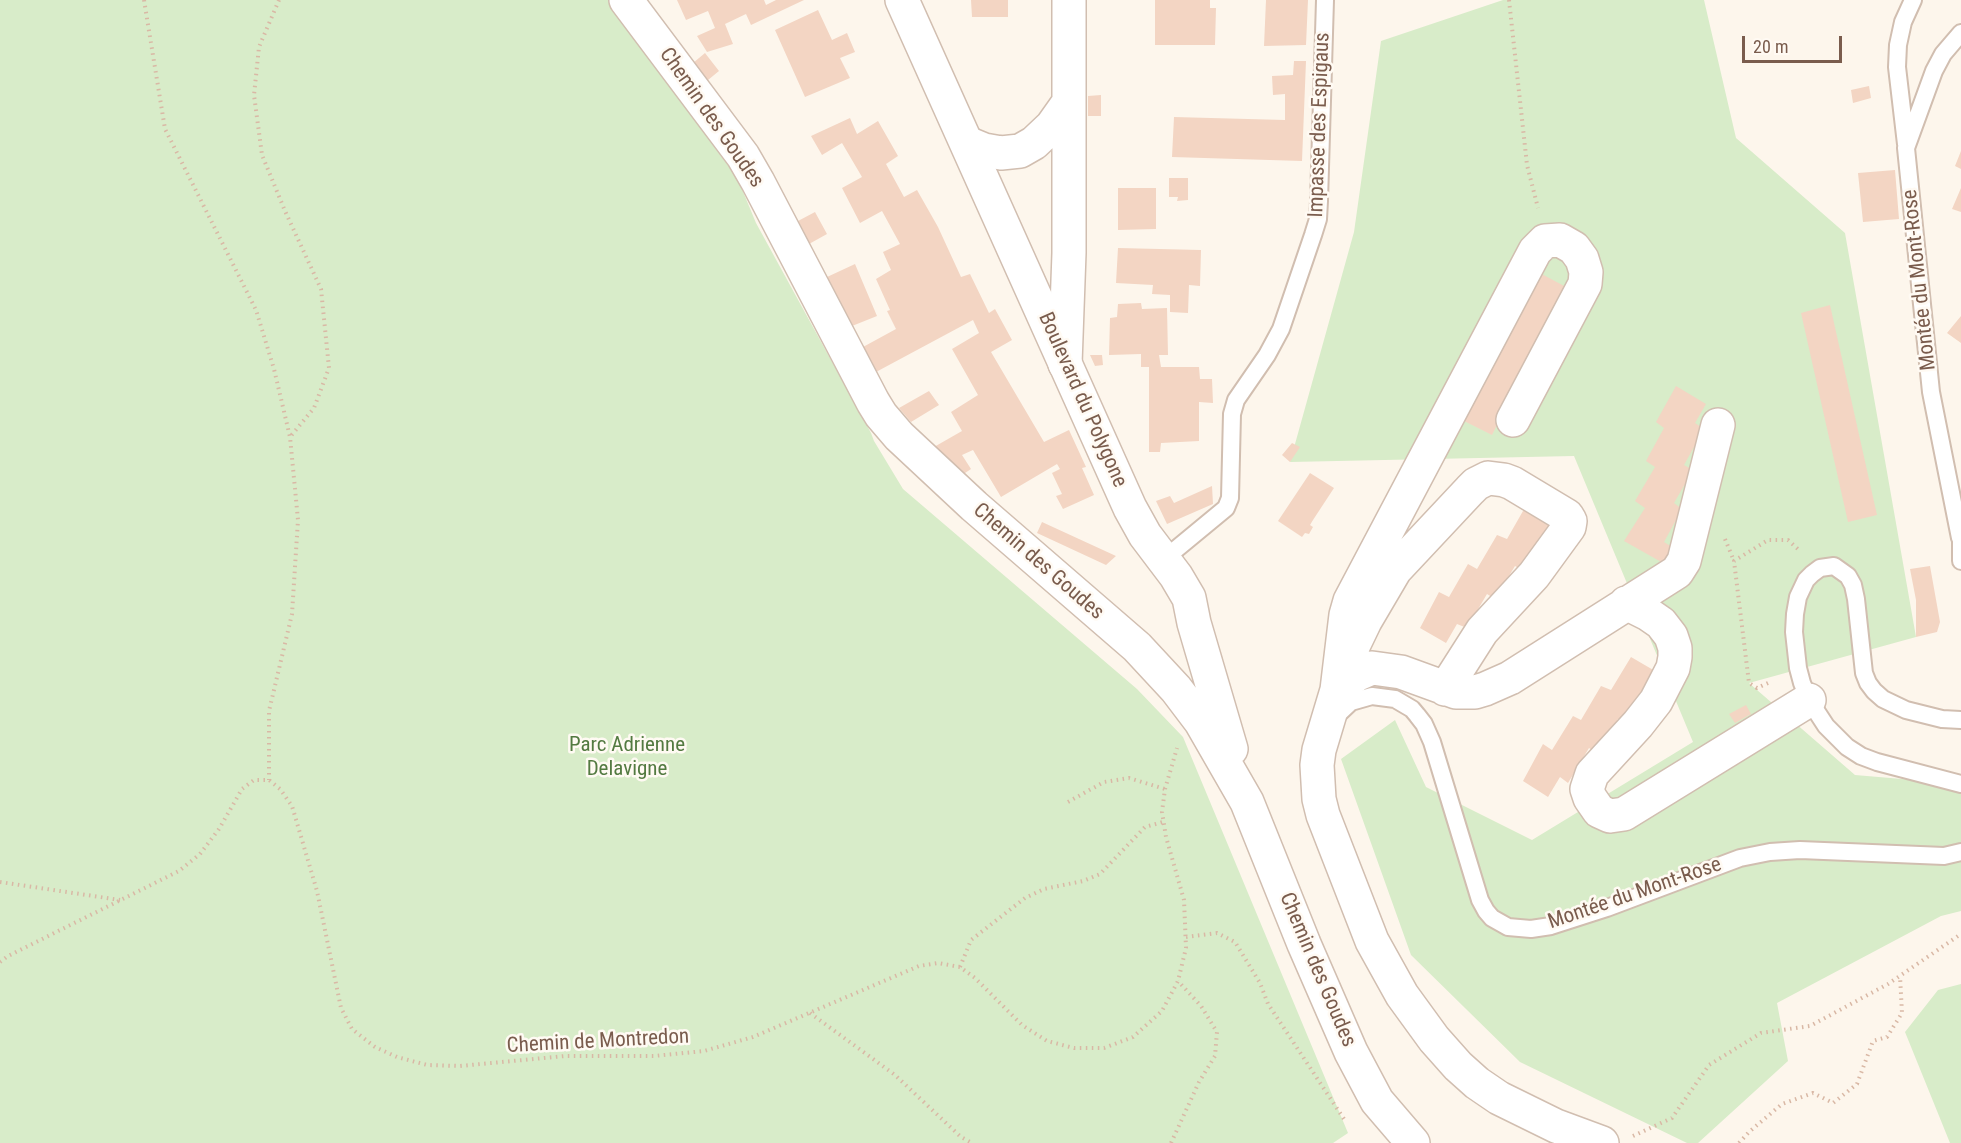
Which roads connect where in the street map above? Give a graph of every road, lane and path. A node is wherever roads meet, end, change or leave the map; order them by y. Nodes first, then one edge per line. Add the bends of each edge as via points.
1 (144, 0) edge
2 (279, 0) edge
3 (626, 0) edge
4 (902, 0) edge
5 (1069, 0) edge
6 (1325, 0) edge
7 (1509, 0) edge
8 (1913, 0) edge
9 (1961, 33) edge
10 (1069, 102) junction
11 (967, 143) junction
12 (1906, 148) junction
13 (1545, 241) junction
14 (1065, 364) junction
15 (1513, 420) dead end
16 (1718, 425) dead end
17 (290, 437) junction
18 (1960, 537) edge
19 (1163, 560) junction
20 (1961, 561) edge
21 (1820, 568) junction
22 (1626, 603) junction
23 (1194, 623) junction
24 (1137, 647) junction
25 (1798, 668) junction
26 (1444, 688) junction
27 (1337, 690) junction
28 (1809, 700) junction
29 (1961, 720) edge
30 (1322, 737) junction
31 (269, 780) junction
32 (1167, 781) dead end
33 (1961, 784) edge
34 (1165, 789) junction
35 (1068, 802) dead end
36 (1247, 802) junction
37 (1163, 822) junction
38 (1961, 852) edge
39 (0, 882) edge
40 (121, 900) junction
41 (1961, 934) edge
42 (1186, 937) junction
43 (0, 962) edge
44 (960, 967) junction
45 (1900, 975) junction
46 (1178, 981) junction
47 (809, 1013) junction
48 (1377, 1101) junction
49 (1615, 1141) edge
50 (972, 1143) edge
51 (1171, 1143) edge
52 (1413, 1143) edge
53 (1739, 1143) edge

1 - 17 path via 165,129 256,310
2 - 17 path via 259,46 254,95 262,155 321,289 329,368 314,408
3 - 24 street, Chemin des Goudes via 743,156 881,415 974,506
4 - 11 street, Boulevard du Polygone
5 - 10 street
6 - 19 lane, Impasse des Espigaus via 1318,219 1281,329 1236,400 1232,414 1230,498 1226,508
7 - 13 path via 1527,165
8 - 12 lane via 1898,45
9 - 12 lane, Montée du Mont-Rose via 1943,54
10 - 11 street via 1052,126 1020,151 1001,153
10 - 14 street
11 - 14 street, Boulevard du Polygone
12 - 18 lane, Montée du Mont-Rose via 1931,392
13 - 15 street via 1560,240 1574,248 1586,272 1585,284
13 - 27 street via 1535,250 1358,585 1346,615
14 - 19 street, Boulevard du Polygone via 1130,508
16 - 22 street via 1684,561 1677,572
17 - 31 path via 298,520 292,614 269,711
18 - 20 lane, Montée du Mont-Rose
19 - 23 street, Boulevard du Polygone via 1189,598
21 - 25 lane via 1806,580 1798,597 1794,632
21 - 25 path via 1788,540 1768,540 1734,561 1749,683 1757,688
21 - 29 lane via 1841,569 1853,585 1864,673 1874,691 1913,713
22 - 26 street via 1498,685 1465,693
22 - 28 street via 1660,623 1671,636 1675,657 1656,701 1592,774 1587,789 1599,811 1610,816 1624,814
23 - 24 street via 1186,640 1172,651
23 - 36 street, Boulevard du Polygone
24 - 36 street, Chemin des Goudes via 1201,722
25 - 28 lane
26 - 27 street via 1401,672 1372,668
26 - 27 street via 1482,631 1534,575 1569,527 1567,516 1504,480 1488,478 1476,484 1395,570 1355,641
27 - 30 street
28 - 33 lane via 1826,726 1861,756
30 - 38 lane, Montée du Mont-Rose via 1342,709 1361,698 1388,697 1412,709 1432,742 1480,900 1492,918 1508,927 1551,926 1740,858 1770,852 1944,856
30 - 49 street, Montée du Mont-Rose via 1317,774 1323,814 1372,941 1402,995 1434,1039 1477,1083 1529,1114
31 - 40 path via 254,780 242,789 213,838 179,872
31 - 47 path, Chemin de Montredon via 292,806 316,891 341,1008 352,1029 375,1047 397,1057 427,1065 460,1066 565,1056 654,1056 704,1051 753,1037
32 - 34 path
34 - 35 path via 1120,779 1104,782
34 - 37 path
36 - 48 street, Chemin des Goudes via 1351,1052
37 - 42 path via 1184,900
37 - 44 path via 1145,826 1100,874 1025,898 970,940
39 - 40 path
40 - 43 path
41 - 45 path
42 - 46 path
42 - 48 path via 1217,933 1235,942 1260,982 1268,1004 1344,1119
44 - 46 path via 1022,1025 1047,1041 1074,1048 1104,1048 1133,1037 1162,1011
44 - 47 path, Chemin de Montredon via 938,963 919,966
45 - 49 path via 1810,1026 1761,1033 1709,1065 1672,1118
45 - 53 path via 1902,1013 1887,1036 1873,1041 1857,1084 1833,1103 1813,1093 1782,1104
46 - 51 path via 1201,1006 1217,1032 1215,1056
47 - 50 path via 895,1075
48 - 52 street, Chemin des Goudes

